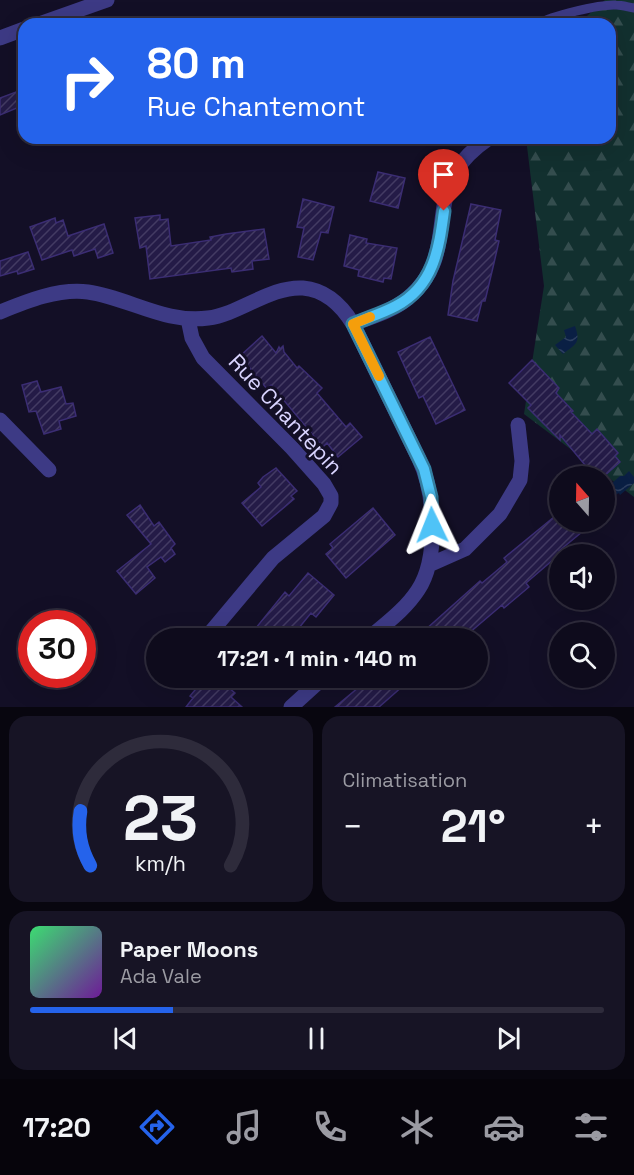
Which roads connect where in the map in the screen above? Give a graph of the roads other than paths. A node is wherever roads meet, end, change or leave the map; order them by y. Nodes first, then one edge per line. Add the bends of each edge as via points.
1 (107, 0) edge
2 (634, 8) edge
3 (56, 18) edge
4 (552, 18) edge
5 (18, 31) edge
6 (0, 38) edge
7 (482, 144) edge
8 (0, 312) edge
9 (188, 319) junction
10 (353, 324) junction
11 (0, 420) edge
12 (518, 425) dead end
13 (49, 470) dead end
14 (429, 565) junction
15 (214, 628) edge
16 (381, 628) edge
17 (312, 688) edge
18 (291, 707) edge

1 - 3 street
2 - 4 lane via 615,4
5 - 6 street
7 - 10 street via 466,157 452,181 440,245 425,281 396,306
8 - 9 street via 53,294 76,291 110,296
9 - 10 street via 220,316 275,293 304,288 332,299
9 - 15 street, Rue Chantepin via 192,338 203,358 298,455 331,496 324,516 273,558
10 - 14 street via 428,480 432,525
11 - 13 street
12 - 14 street via 520,480 500,514 465,549
14 - 16 street via 416,593
17 - 18 street

